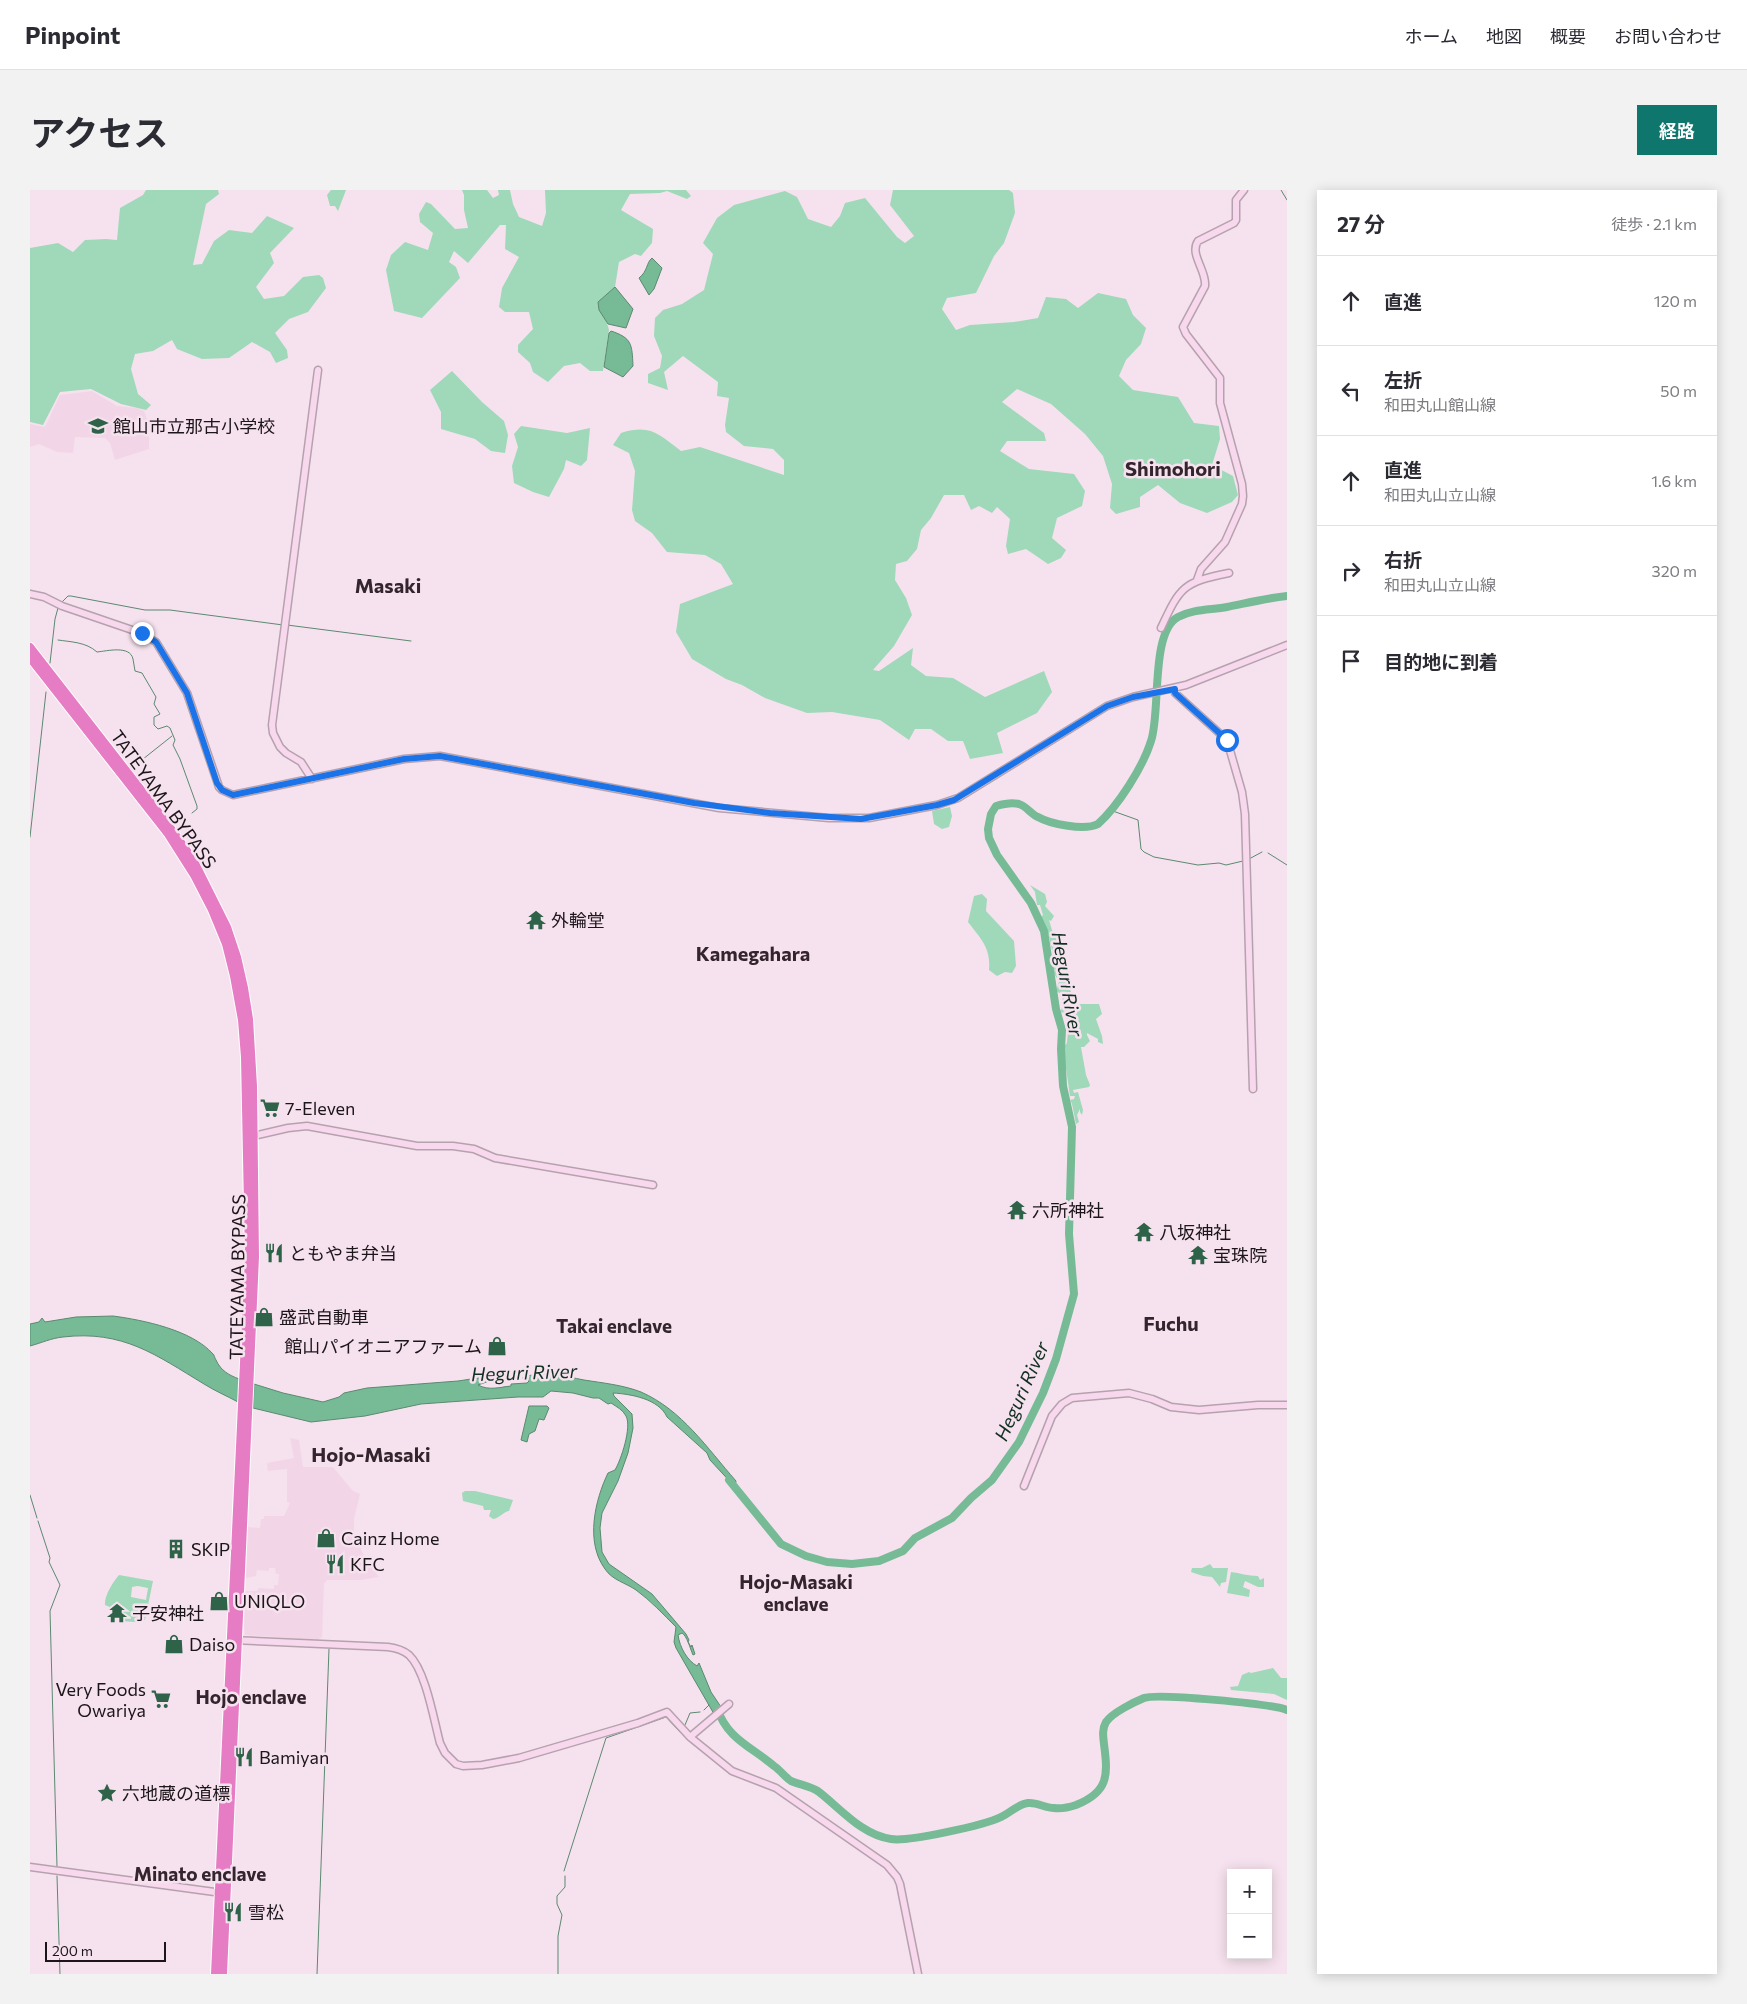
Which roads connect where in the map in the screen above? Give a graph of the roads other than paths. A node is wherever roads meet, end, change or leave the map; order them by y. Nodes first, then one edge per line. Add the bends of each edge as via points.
1 (1244, 190) edge
2 (318, 370) dead end
3 (1229, 573) dead end
4 (1197, 580) junction
5 (30, 594) edge
6 (1162, 628) dead end
7 (1287, 645) edge
8 (30, 647) edge
9 (30, 658) edge
10 (1174, 689) junction
11 (312, 779) junction
12 (1253, 1089) dead end
13 (250, 1137) junction
14 (652, 1185) dead end
15 (1287, 1405) edge
16 (1024, 1486) dead end
17 (234, 1640) junction
18 (729, 1704) dead end
19 (690, 1737) junction
20 (30, 1867) edge
21 (222, 1893) junction
22 (216, 1974) edge
23 (222, 1974) edge
24 (918, 1974) edge

1 - 4 street via 1236,200 1234,223 1196,245 1195,251 1206,280 1183,327 1220,378 1220,403 1244,496 1225,542 1201,569
2 - 11 street via 273,720 273,733 280,747 301,762
3 - 4 street
4 - 6 street via 1175,598
5 - 11 street via 142,633 156,642 187,693 222,790 238,795
7 - 10 street
8 - 13 highway, TATEYAMA BYPASS via 185,848 222,915 237,957 249,1019
9 - 13 highway, TATEYAMA BYPASS via 172,840 212,910 231,960 242,1020
10 - 11 street via 1107,706 954,800 870,818 829,818 726,809 440,756 404,759
10 - 12 street via 1227,740 1242,792
13 - 14 street via 308,1126 416,1146 474,1149 495,1158
13 - 17 highway, TATEYAMA BYPASS via 255,1257
15 - 16 street via 1258,1404 1199,1410 1171,1407 1129,1393 1072,1398 1052,1416
17 - 19 street via 388,1647 405,1652 422,1675 444,1753 462,1766 519,1758 665,1713 669,1713
17 - 21 highway, TATEYAMA BYPASS
18 - 19 street
19 - 24 street via 732,1771 776,1788 887,1865 900,1884
20 - 21 street
21 - 22 highway, TATEYAMA BYPASS
21 - 23 highway, TATEYAMA BYPASS

